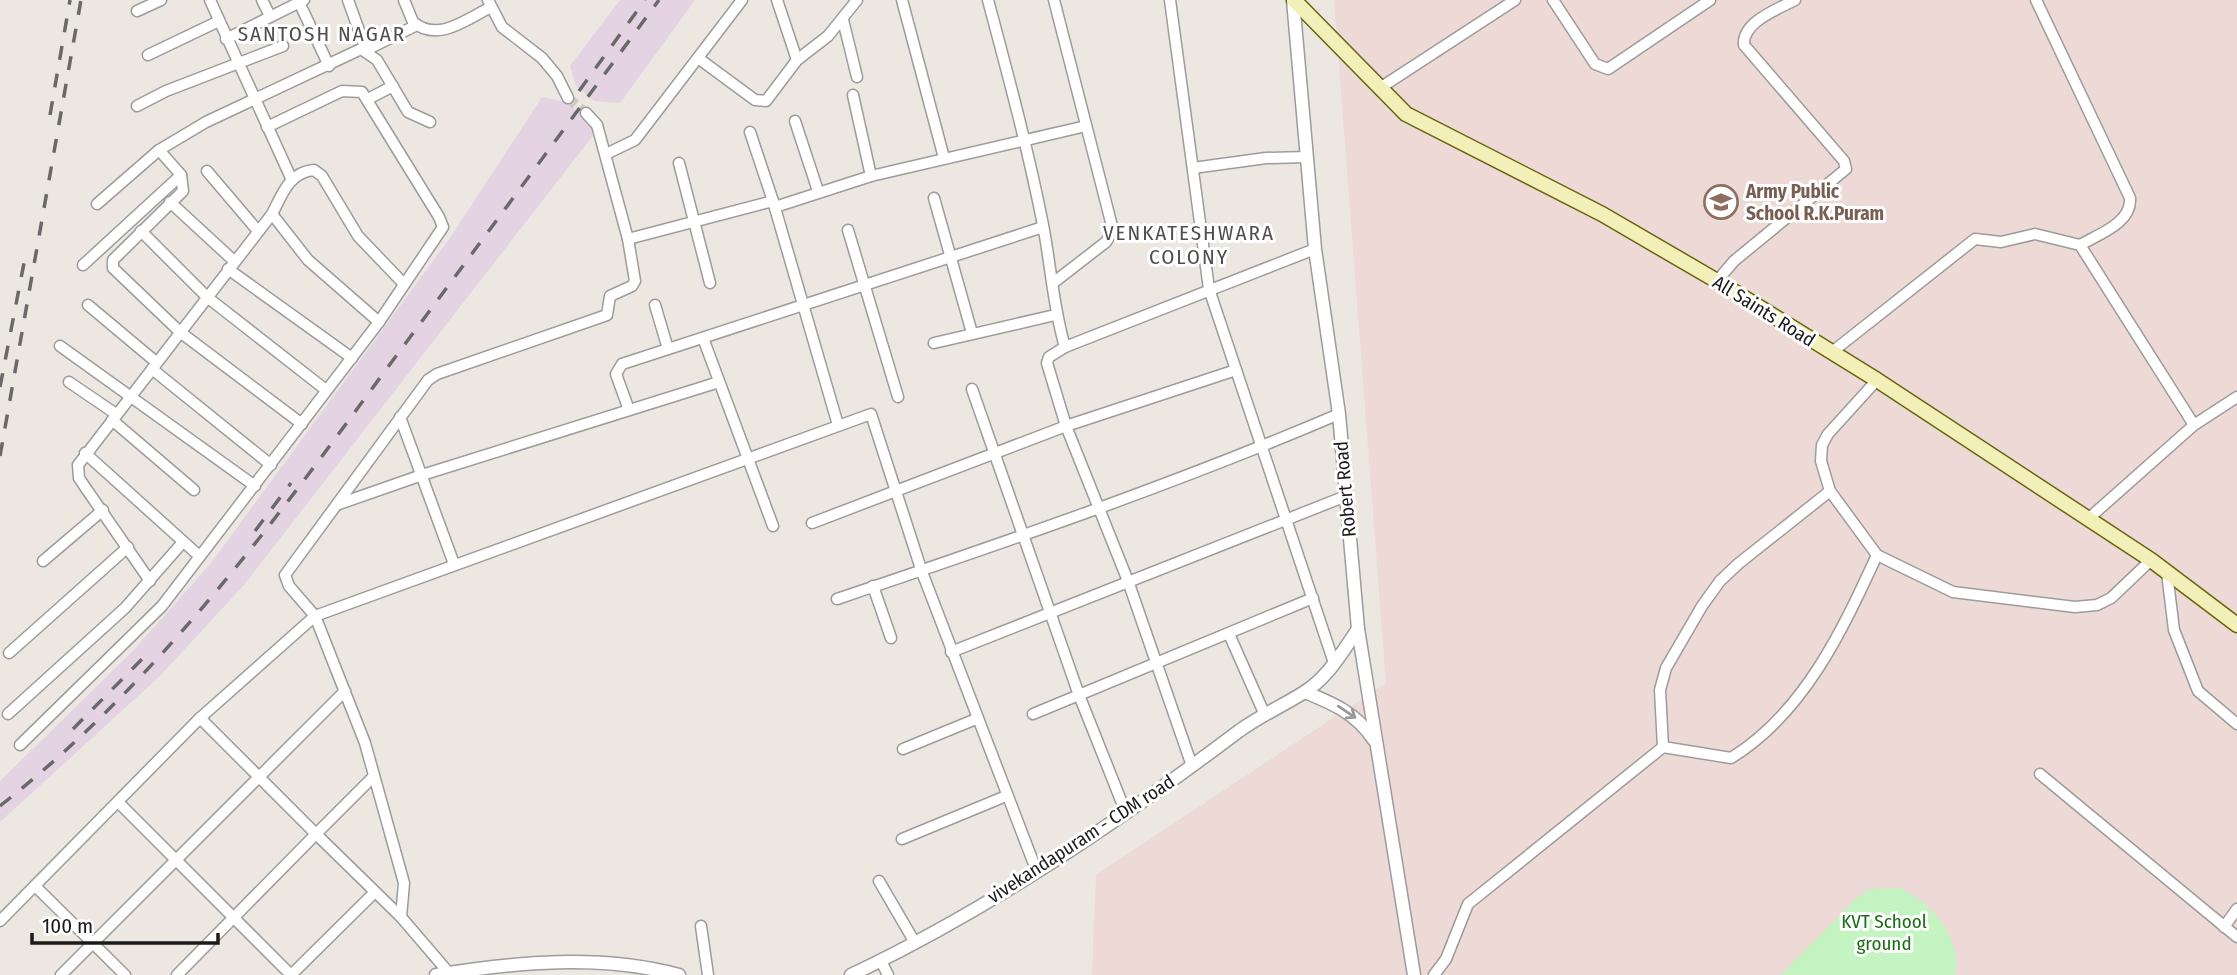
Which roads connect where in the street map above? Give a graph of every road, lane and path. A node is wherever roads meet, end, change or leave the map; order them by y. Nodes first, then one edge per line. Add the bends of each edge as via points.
1 (161, 0) edge
2 (210, 0) edge
3 (262, 0) edge
4 (348, 0) edge
5 (404, 0) edge
6 (742, 0) edge
7 (777, 0) edge
8 (857, 0) edge
9 (902, 0) edge
10 (988, 0) edge
11 (1054, 0) edge
12 (1170, 0) edge
13 (1294, 0) edge
14 (1515, 0) edge
15 (1553, 0) edge
16 (1710, 0) edge
17 (1794, 0) edge
18 (2036, 0) edge
19 (302, 1) edge
20 (490, 3) edge
21 (137, 10) dead end
22 (270, 16) junction
23 (844, 20) junction
24 (217, 22) junction
25 (417, 25) junction
26 (226, 39) junction
27 (283, 46) dead end
28 (366, 50) junction
29 (148, 55) dead end
30 (698, 58) junction
31 (797, 60) junction
32 (237, 63) junction
33 (329, 66) junction
34 (857, 78) dead end
35 (393, 86) junction
36 (1380, 88) junction
37 (853, 95) dead end
38 (568, 98) tunnel mouth
39 (368, 99) junction
40 (254, 101) junction
41 (137, 106) dead end
42 (586, 113) tunnel mouth
43 (795, 121) dead end
44 (430, 122) dead end
45 (1086, 125) junction
46 (267, 127) junction
47 (750, 132) dead end
48 (1025, 139) junction
49 (159, 150) junction
50 (606, 154) junction
51 (1307, 157) junction
52 (944, 158) junction
53 (679, 163) dead end
54 (1193, 168) junction
55 (207, 171) dead end
56 (181, 175) junction
57 (871, 176) junction
58 (291, 178) junction
59 (818, 191) junction
60 (934, 198) dead end
61 (170, 202) junction
62 (97, 204) dead end
63 (774, 204) junction
64 (272, 215) junction
65 (694, 222) junction
66 (1044, 227) junction
67 (848, 230) dead end
68 (141, 231) junction
69 (258, 232) junction
70 (628, 239) junction
71 (2080, 245) junction
72 (1315, 249) junction
73 (950, 257) junction
74 (83, 265) dead end
75 (231, 265) junction
76 (1717, 281) junction
77 (710, 283) dead end
78 (1053, 283) junction
79 (404, 285) junction
80 (865, 285) junction
81 (1209, 289) junction
82 (207, 297) junction
83 (88, 305) dead end
84 (655, 305) dead end
85 (805, 306) junction
86 (1055, 315) junction
87 (379, 322) junction
88 (180, 332) junction
89 (972, 333) junction
90 (703, 338) junction
91 (933, 343) dead end
92 (60, 346) dead end
93 (1065, 347) junction
94 (668, 349) junction
95 (1832, 352) junction
96 (352, 358) junction
97 (154, 366) junction
98 (1236, 370) junction
99 (1877, 380) junction
100 (69, 382) dead end
101 (719, 382) junction
102 (327, 390) junction
103 (972, 390) dead end
104 (132, 395) junction
105 (898, 397) dead end
106 (2237, 397) edge
107 (629, 410) junction
108 (1339, 414) junction
109 (114, 417) junction
110 (400, 417) junction
111 (302, 424) junction
112 (838, 425) junction
113 (2194, 425) junction
114 (1066, 426) junction
115 (1262, 446) junction
116 (85, 453) junction
117 (994, 455) junction
118 (748, 459) junction
119 (271, 465) junction
120 (422, 475) junction
121 (255, 486) junction
122 (194, 490) dead end
123 (1829, 491) junction
124 (895, 492) junction
125 (1346, 496) junction
126 (339, 504) junction
127 (1100, 507) junction
128 (103, 510) junction
129 (1289, 519) junction
130 (2088, 519) junction
131 (812, 523) dead end
132 (774, 526) dead end
133 (1022, 535) junction
134 (183, 542) junction
135 (128, 547) junction
136 (196, 554) dead end
137 (1877, 555) junction
138 (2151, 560) junction
139 (43, 561) dead end
140 (454, 564) junction
141 (922, 572) junction
142 (2166, 573) junction
143 (150, 580) junction
144 (1128, 581) junction
145 (873, 586) junction
146 (1313, 598) junction
147 (837, 599) dead end
148 (1051, 615) junction
149 (315, 616) junction
150 (2237, 625) edge
151 (1358, 628) junction
152 (1229, 634) junction
153 (891, 638) dead end
154 (951, 652) junction
155 (9, 653) dead end
156 (1335, 663) junction
157 (1158, 664) junction
158 (345, 691) junction
159 (1304, 692) junction
160 (1079, 695) junction
161 (1264, 713) junction
162 (1033, 714) dead end
163 (8, 715) dead end
164 (200, 718) junction
165 (976, 719) junction
166 (2237, 724) edge
167 (20, 745) dead end
168 (1378, 745) junction
169 (1663, 747) junction
170 (903, 749) dead end
171 (1192, 766) junction
172 (2040, 774) dead end
173 (374, 776) junction
174 (258, 777) junction
175 (1006, 796) junction
176 (118, 802) junction
177 (1126, 813) junction
178 (316, 834) junction
179 (902, 839) dead end
180 (177, 859) junction
181 (1037, 872) junction
182 (880, 881) dead end
183 (35, 886) junction
184 (375, 892) junction
185 (2237, 909) edge
186 (401, 917) junction
187 (234, 918) junction
188 (0, 921) edge
189 (701, 926) dead end
190 (2224, 927) junction
191 (2237, 937) edge
192 (914, 941) junction
193 (92, 943) junction
194 (881, 961) junction
195 (495, 971) edge
196 (658, 972) edge
197 (442, 974) edge
198 (61, 975) edge
199 (125, 975) edge
200 (177, 975) edge
201 (291, 975) edge
202 (679, 975) edge
203 (708, 975) edge
204 (852, 975) edge
205 (888, 975) edge
206 (1414, 975) edge
207 (1434, 975) edge

1 - 21 street
2 - 24 street
3 - 22 street
4 - 28 street
5 - 25 street
6 - 30 street
7 - 31 street
8 - 23 street
9 - 52 street
10 - 48 street
11 - 45 street
12 - 54 street
13 - 36 main road, All Saints Road
13 - 51 street, Robert Road
14 - 36 street
15 - 16 street via 1595,64 1608,69
17 - 76 street via 1745,33 1744,45 1844,161 1846,169 1734,261
18 - 71 street via 2130,198 2126,216
19 - 22 street
19 - 33 street
20 - 25 street via 444,30
20 - 38 street via 509,35 530,47 557,76
22 - 26 street
23 - 31 street
23 - 34 street
24 - 26 street
24 - 29 street
25 - 28 street
26 - 32 street
27 - 32 street
28 - 33 street
28 - 35 street
30 - 31 street via 760,102 769,99
30 - 50 street via 635,140
32 - 40 street
32 - 41 street
33 - 40 street
35 - 39 street
35 - 44 street via 408,112
36 - 76 main road, All Saints Road via 1406,114 1602,214
37 - 57 street
39 - 46 street via 357,90 342,91
39 - 79 street via 442,224
40 - 46 street
40 - 49 street
42 - 50 street via 597,125
43 - 59 street
45 - 48 street
45 - 78 street via 1113,230 1106,242
46 - 58 street
47 - 63 street
48 - 52 street
48 - 66 street
49 - 56 street
49 - 62 street
50 - 70 street
51 - 54 street
51 - 72 street, Robert Road
52 - 57 street
53 - 65 street
54 - 81 street
55 - 69 street
56 - 61 street via 183,191
56 - 74 street
57 - 59 street
58 - 64 street
58 - 79 street via 314,170 322,176 358,236
59 - 63 street
60 - 73 street
61 - 68 street
61 - 75 street
63 - 65 street
63 - 85 street
64 - 69 street
64 - 87 street via 308,260
65 - 70 street
65 - 77 street
66 - 73 street
66 - 78 street
67 - 80 street
68 - 82 street
68 - 88 street via 111,265
69 - 75 street
70 - 110 street via 635,281 610,296 607,315 438,374 428,380
71 - 95 street via 2035,234 2001,243 1975,239
71 - 113 street
72 - 81 street
72 - 108 street, Robert Road
73 - 80 street
73 - 89 street
75 - 82 street
75 - 96 street
76 - 95 main road, All Saints Road
78 - 86 street
79 - 87 street
80 - 85 street
80 - 105 street
81 - 93 street
81 - 98 street
82 - 88 street
82 - 102 street
83 - 97 street
84 - 94 street
85 - 90 street
85 - 112 street
86 - 89 street
86 - 93 street
87 - 96 street
88 - 97 street
88 - 111 street
89 - 91 street
90 - 94 street
90 - 101 street
92 - 104 street
93 - 114 street via 1046,363
94 - 107 street via 618,366 616,374
95 - 99 main road, All Saints Road
96 - 102 street
97 - 104 street
97 - 119 street
98 - 114 street
98 - 115 street
99 - 123 street via 1822,445
99 - 130 main road, All Saints Road
100 - 109 street
101 - 107 street
101 - 118 street
102 - 111 street
103 - 117 street
104 - 109 street
104 - 121 street
106 - 113 street
107 - 120 street
108 - 115 street
108 - 125 street, Robert Road
109 - 116 street
109 - 122 street
110 - 120 street
110 - 126 street
111 - 119 street
112 - 118 street
112 - 124 street via 871,414
113 - 130 street
114 - 117 street
114 - 127 street
115 - 127 street
115 - 129 street
116 - 128 street via 78,465 79,478
116 - 134 street
117 - 124 street
117 - 133 street
118 - 132 street
118 - 140 street
119 - 121 street
120 - 126 street
120 - 140 street
121 - 167 street via 162,606
123 - 137 street
123 - 169 street via 1738,564 1702,606 1666,668 1660,690
124 - 131 street
124 - 141 street
125 - 129 street
125 - 151 street, Robert Road
126 - 149 street via 285,572 289,586
127 - 133 street
127 - 144 street
128 - 135 street
128 - 139 street
129 - 144 street
129 - 146 street
130 - 138 main road, All Saints Road
133 - 141 street
133 - 148 street
134 - 136 street
134 - 143 street
135 - 143 street
135 - 155 street
137 - 138 street via 1953,592 2075,607 2111,598
137 - 169 street via 1845,623 1805,688 1760,740 1731,758
138 - 142 main road, All Saints Road
140 - 149 street
141 - 145 street
141 - 154 street
142 - 150 main road, All Saints Road
142 - 166 street via 2174,630 2198,691
143 - 163 street
144 - 148 street
144 - 157 street
145 - 147 street
145 - 153 street
146 - 152 street
146 - 156 street
148 - 154 street
148 - 160 street
149 - 158 street
149 - 164 street
151 - 156 street, vivekandapuram - CDM road
151 - 168 street, Robert Road
152 - 157 street
152 - 161 street
154 - 165 street
156 - 159 street, vivekandapuram - CDM road
157 - 160 street
157 - 171 street
158 - 173 street
158 - 174 street
159 - 161 street, vivekandapuram - CDM road
159 -> 168 street via 1342,707 1363,724
160 - 162 street
160 - 177 street
161 - 171 street, vivekandapuram - CDM road
164 - 174 street
164 - 176 street
165 - 170 street
165 - 175 street
168 - 206 street, Robert Road
169 - 207 street via 1468,904 1446,959
171 - 177 street, vivekandapuram - CDM road
172 - 190 street
173 - 178 street
173 - 186 street via 404,883
174 - 178 street
174 - 180 street
175 - 179 street
175 - 181 street
176 - 180 street
176 - 183 street
177 - 181 street, vivekandapuram - CDM road
178 - 184 street
178 - 187 street
180 - 187 street
180 - 193 street
181 - 192 street, vivekandapuram - CDM road
182 - 192 street
183 - 188 street
183 - 193 street
184 - 186 street
184 - 201 street
185 - 190 street
186 - 197 street
187 - 200 street
187 - 201 street
189 - 203 street
190 - 191 street
192 - 194 street, vivekandapuram - CDM road
193 - 198 street
193 - 199 street
194 - 204 street, vivekandapuram - CDM road
194 - 205 street
195 - 196 street via 592,960
195 - 197 street
196 - 202 street

